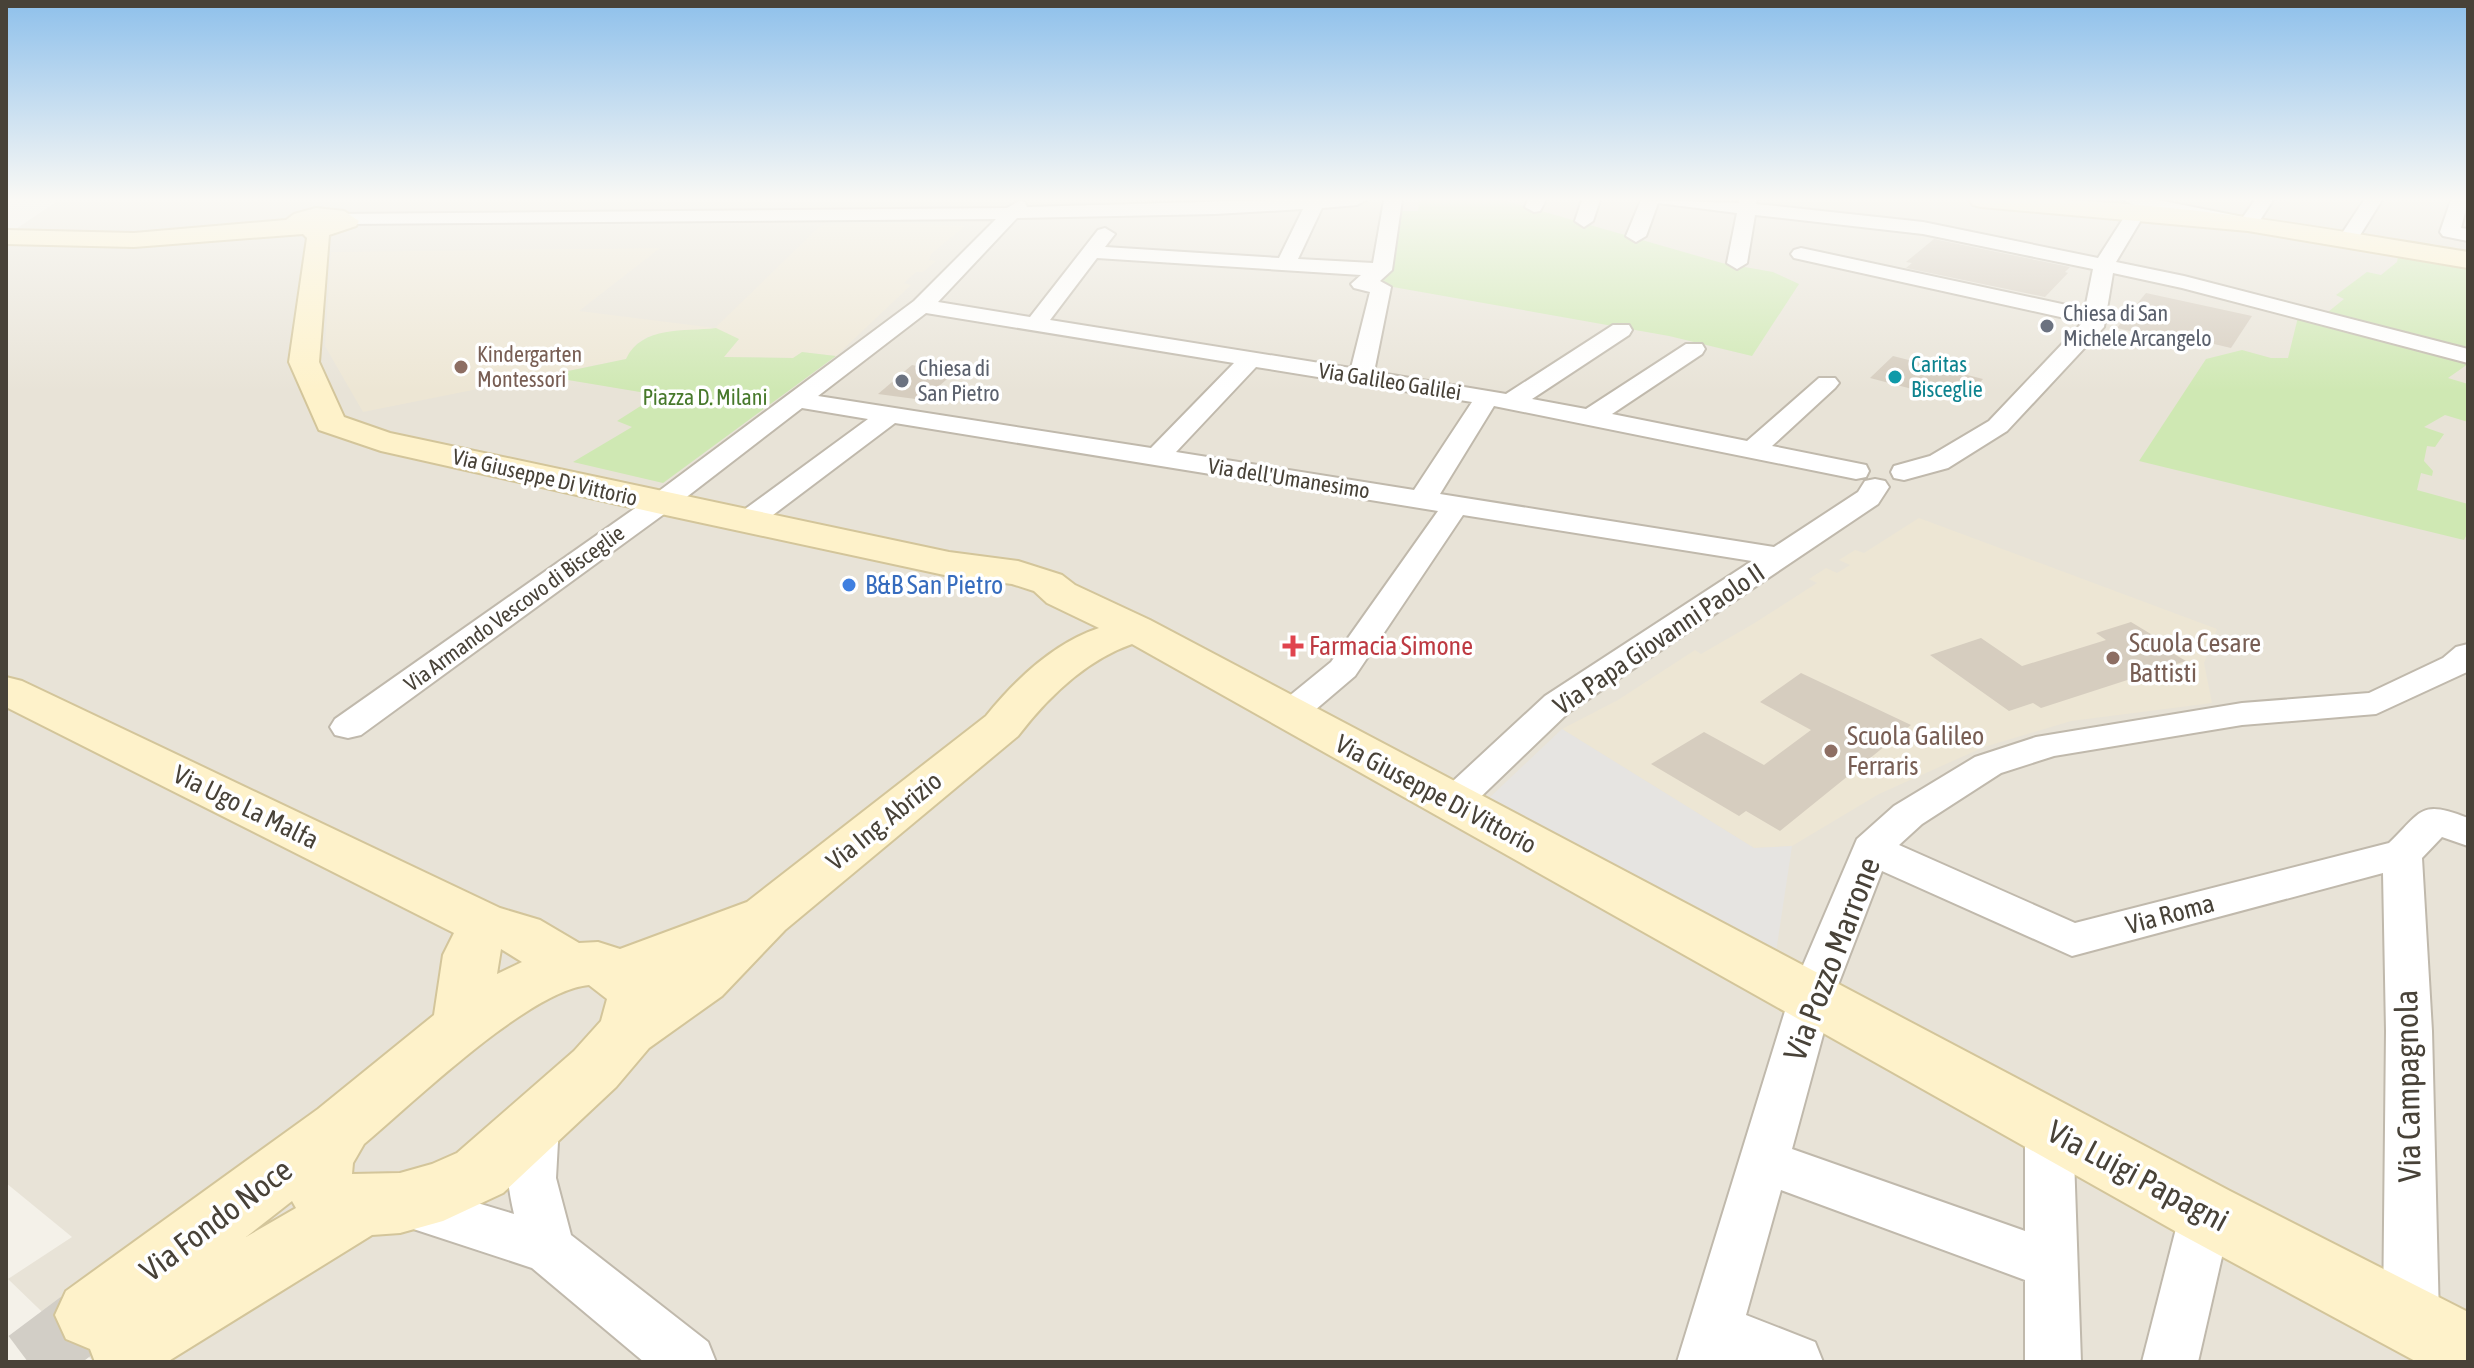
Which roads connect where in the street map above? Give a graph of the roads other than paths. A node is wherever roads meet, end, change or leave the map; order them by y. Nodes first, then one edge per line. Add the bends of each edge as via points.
1 (316, 264) edge
2 (963, 264) edge
3 (1083, 264) edge
4 (1286, 264) edge
5 (1383, 264) edge
6 (1799, 264) edge
7 (1883, 264) edge
8 (2098, 264) edge
9 (2104, 265) junction
10 (1382, 270) junction
11 (1876, 270) junction
12 (922, 306) junction
13 (2095, 318) junction
14 (1036, 324) junction
15 (1621, 330) dead end
16 (1694, 349) dead end
17 (2468, 356) edge
18 (1251, 359) junction
19 (1361, 377) junction
20 (1827, 383) dead end
21 (1499, 399) junction
22 (798, 400) junction
23 (891, 414) junction
24 (1590, 418) junction
25 (1751, 451) junction
26 (1157, 457) junction
27 (1865, 479) junction
28 (1422, 500) junction
29 (661, 503) junction
30 (1456, 505) junction
31 (747, 521) junction
32 (1780, 557) junction
33 (1135, 629) junction
34 (2464, 662) edge
35 (6, 690) edge
36 (1289, 714) junction
37 (348, 727) dead end
38 (1452, 803) junction
39 (2468, 833) edge
40 (1871, 849) junction
41 (2402, 854) junction
42 (766, 916) junction
43 (486, 924) junction
44 (594, 969) junction
45 (1811, 998) junction
46 (462, 1026) junction
47 (628, 1031) junction
48 (535, 1124) junction
49 (342, 1125) junction
50 (2049, 1128) junction
51 (1762, 1161) junction
52 (381, 1205) junction
53 (2206, 1213) junction
54 (548, 1249) junction
55 (2051, 1265) junction
56 (2411, 1319) junction
57 (1709, 1346) edge
58 (2468, 1350) edge
59 (688, 1362) edge
60 (1795, 1362) edge
61 (2053, 1362) edge
62 (2170, 1362) edge

1 - 29 street, Via Giuseppe Di Vittorio via 304,362 331,423 381,441
2 - 12 street, Via Armando Vescovo di Bisceglie
3 - 14 street
4 - 10 street
5 - 10 street
6 - 11 street
7 - 11 street
8 - 9 street
9 - 13 street
9 - 17 street
10 - 19 street via 1361,284 1381,287
11 - 13 street
12 - 14 street, Via Galileo Galilei
12 - 22 street, Via Armando Vescovo di Bisceglie
13 - 27 street, Via Galileo Galilei via 2093,327 1998,426 1939,462 1904,472 1872,464
14 - 18 street, Via Galileo Galilei
15 - 21 street
16 - 24 street
18 - 19 street, Via Galileo Galilei
18 - 26 street
19 - 21 street, Via Galileo Galilei
20 - 25 street
21 - 24 street, Via Galileo Galilei
21 - 28 street
22 - 23 street, Via dell'Umanesimo
22 - 29 street, Via Armando Vescovo di Bisceglie
23 - 26 street, Via dell'Umanesimo
23 - 31 street
24 - 25 street, Via Galileo Galilei
25 - 27 street, Via Galileo Galilei
26 - 28 street, Via dell'Umanesimo
27 - 32 street, Via Papa Giovanni Paolo II via 1868,498
28 - 30 street, Via dell'Umanesimo
29 - 31 street, Via Giuseppe Di Vittorio
29 - 37 street, Via Armando Vescovo di Bisceglie
30 - 32 street, Via dell'Umanesimo
30 - 36 street via 1343,669
31 - 33 street, Via Giuseppe Di Vittorio via 949,564 1004,587 1061,594
32 - 38 street, Via Papa Giovanni Paolo II via 1557,704
33 - 36 street, Via Giuseppe Di Vittorio
33 - 42 street, Via Ing. Abrizio via 1121,654 1061,705 1002,726
34 - 40 street, Via Pozzo Marrone via 2376,703 2242,714 2049,745 1988,765 1908,815
35 - 43 street, Via Ugo La Malfa
36 - 38 street, Via Giuseppe Di Vittorio
38 - 45 street, Via Giuseppe Di Vittorio
39 - 41 street via 2436,820
40 - 41 street, Via Roma via 2072,940
40 - 45 street, Via Pozzo Marrone
41 - 56 street, Via Campagnola
42 - 44 street, Via Ing. Abrizio
42 - 47 street, Via Ing. Abrizio via 702,980
43 - 44 street, Via Ugo La Malfa
43 - 46 street via 471,955
44 - 46 street, Via Ing. Abrizio via 519,988
44 - 47 street via 628,981 636,999
45 - 50 street, Via Luigi Papagni
45 - 51 street, Via Pozzo Marrone
46 - 49 street, Via Fondo Noce
47 - 48 street, Via Ing. Abrizio
48 - 52 street, Via Fondo Noce via 480,1173 443,1191
48 - 54 street via 531,1178
49 - 52 street via 321,1158 318,1186 335,1201
49 - 52 street, Via Fondo Noce via 108,1331
50 - 53 street, Via Luigi Papagni
50 - 55 street
51 - 55 street
51 - 57 street, Via Pozzo Marrone
52 - 54 street
53 - 56 street, Via Luigi Papagni
53 - 62 street
54 - 59 street
55 - 61 street
56 - 58 street, Via Luigi Papagni
57 - 60 street

